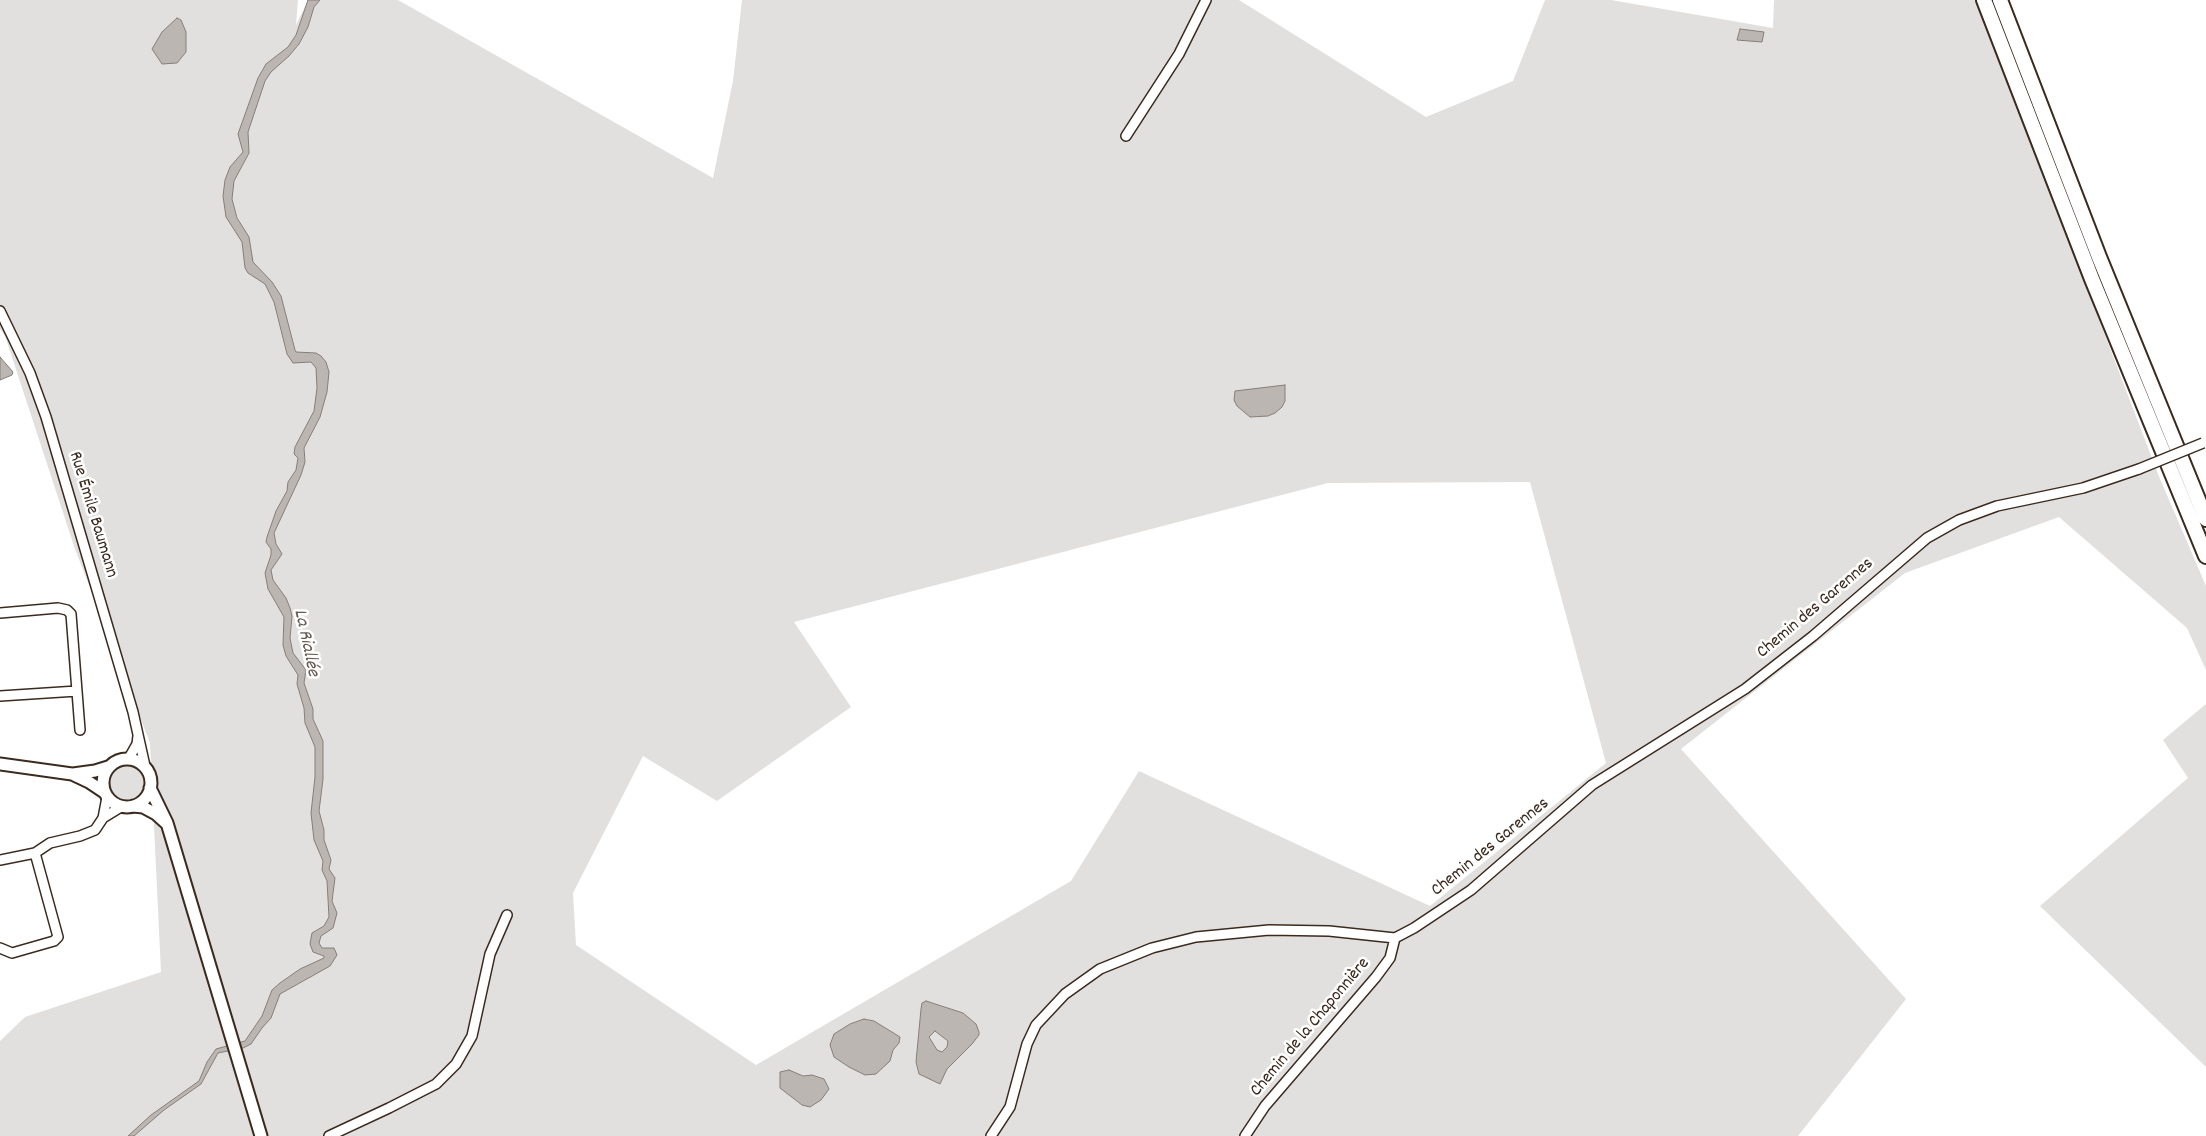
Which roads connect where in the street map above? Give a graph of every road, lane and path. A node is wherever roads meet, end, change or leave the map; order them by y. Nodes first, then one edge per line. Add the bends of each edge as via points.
1 (1206, 0) edge
2 (1984, 0) edge
3 (2000, 0) edge
4 (1126, 136) dead end
5 (0, 312) edge
6 (2205, 442) edge
7 (2206, 519) edge
8 (2206, 556) edge
9 (0, 613) edge
10 (77, 691) junction
11 (0, 696) edge
12 (80, 730) dead end
13 (138, 733) junction
14 (129, 758) junction
15 (0, 764) edge
16 (145, 766) junction
17 (108, 767) junction
18 (72, 774) junction
19 (150, 788) junction
20 (106, 795) junction
21 (133, 806) junction
22 (121, 807) junction
23 (103, 818) junction
24 (167, 823) junction
25 (35, 853) junction
26 (0, 860) edge
27 (507, 915) dead end
28 (1395, 938) junction
29 (0, 948) edge
30 (262, 1136) edge
31 (329, 1136) edge
32 (991, 1136) edge
33 (1245, 1136) edge

1 - 4 street via 1179,54
2 - 8 highway via 2102,304
3 - 7 highway via 2099,258
5 - 13 street, Rue Émile Baumann via 30,373 46,416
6 - 28 street, Chemin des Garennes, bridge via 2083,488 1997,506 1959,520 1914,548 1813,636 1745,689 1592,785 1472,890
9 - 10 street via 58,608 72,614
10 - 11 street
10 - 12 street
13 - 14 street via 137,744
13 - 16 street, Rue Émile Baumann
14 - 16 main road
14 - 17 main road
15 - 18 main road
16 - 19 main road
17 - 18 main road
17 - 20 main road via 102,779
18 - 20 main road
19 - 21 main road via 144,800
19 - 24 main road
20 - 22 main road
20 - 23 street
21 - 22 main road
21 - 24 main road via 150,810
22 - 23 street
23 - 25 street via 95,830 50,842
24 - 30 main road
25 - 26 street
25 - 29 street via 58,937 12,953
27 - 31 street via 488,960 472,1036 456,1064 436,1084
28 - 32 street via 1328,931 1269,930 1196,937 1152,948 1100,969 1065,994 1036,1025 1027,1044 1010,1107
28 - 33 street, Chemin de la Chaponnière via 1390,958 1376,977 1266,1106

